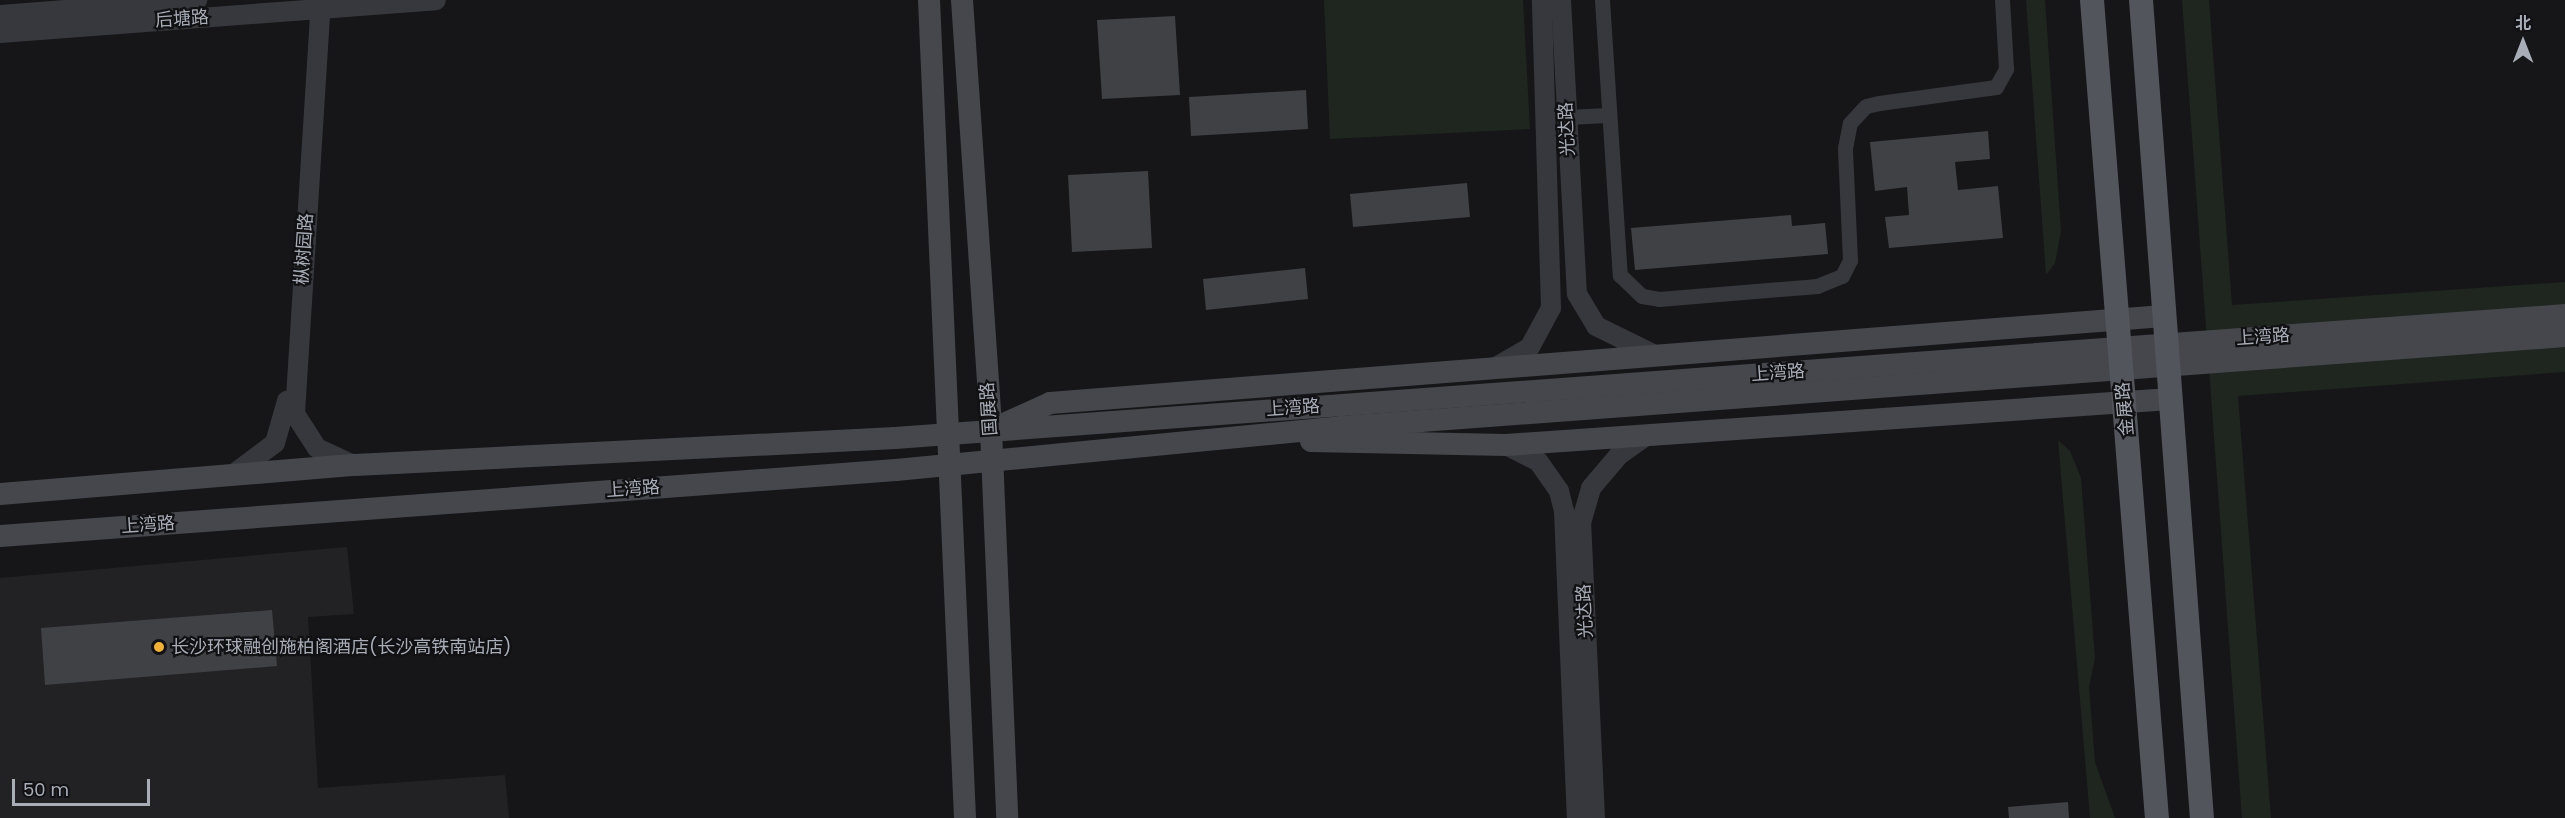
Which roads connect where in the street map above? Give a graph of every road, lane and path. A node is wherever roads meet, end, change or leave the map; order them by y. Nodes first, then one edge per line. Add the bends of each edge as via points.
1 (197, 0) edge
2 (436, 0) edge
3 (922, 0) edge
4 (929, 0) edge
5 (962, 0) edge
6 (970, 0) edge
7 (1542, 0) edge
8 (1561, 0) edge
9 (1602, 0) edge
10 (2002, 0) edge
11 (2092, 0) edge
12 (2141, 0) edge
13 (316, 5) edge
14 (0, 15) edge
15 (964, 29) junction
16 (931, 30) junction
17 (0, 33) edge
18 (1608, 115) junction
19 (1566, 117) junction
20 (2565, 315) edge
21 (2164, 316) junction
22 (2118, 319) junction
23 (2565, 336) edge
24 (1659, 355) junction
25 (1491, 369) junction
26 (1891, 375) junction
27 (2170, 399) junction
28 (2125, 402) junction
29 (991, 430) junction
30 (948, 433) junction
31 (1651, 434) junction
32 (1265, 438) junction
33 (1506, 445) junction
34 (992, 461) junction
35 (950, 464) junction
36 (355, 465) junction
37 (235, 472) junction
38 (0, 494) edge
39 (0, 536) edge
40 (965, 818) edge
41 (1007, 818) edge
42 (1577, 818) edge
43 (1595, 818) edge
44 (2157, 818) edge
45 (2202, 818) edge

1 - 14 street, 后塘路
2 - 13 street, 后塘路
3 - 16 street
4 - 16 main road
5 - 15 main road, 国展路
6 - 15 street
7 - 25 street, 光达路 via 1551,308 1530,347
8 - 19 street, 光达路
9 - 18 street
10 - 18 street via 2006,69 1996,87 1866,106 1850,123 1845,148 1850,260 1842,276 1831,283 1659,299 1628,286 1617,259
11 - 22 main road, 金展路
12 - 21 main road
13 - 17 street, 后塘路
13 - 36 street, 枞树园路 via 295,414 317,448
13 - 37 street, 枞树园路 via 286,416 275,443
15 - 29 main road, 国展路
16 - 30 main road
18 - 19 street
19 - 24 street, 光达路 via 1577,294 1596,326 1612,339
20 - 26 main road, 上湾路
21 - 22 main road, 上湾路
21 - 27 main road
22 - 24 main road, 上湾路
22 - 28 main road, 金展路
23 - 26 main road, 上湾路
24 - 25 main road, 上湾路
25 - 29 main road, 上湾路 via 1050,404
26 - 29 main road, 上湾路
26 - 32 main road, 上湾路 via 1341,427
27 - 28 main road, 上湾路
27 - 45 main road
28 - 31 main road, 上湾路
28 - 44 main road, 金展路
29 - 30 main road, 上湾路
29 - 34 main road, 国展路
30 - 35 main road
30 - 36 main road, 上湾路
31 - 33 main road, 上湾路
31 - 43 street, 光达路 via 1608,466 1591,488 1581,523
32 - 33 main road, 上湾路
32 - 34 main road, 上湾路
33 - 42 street, 光达路 via 1538,461 1559,491 1564,511
34 - 35 main road, 上湾路
34 - 41 main road, 国展路
35 - 39 main road, 上湾路
35 - 40 main road
36 - 37 main road, 上湾路
37 - 38 main road, 上湾路

